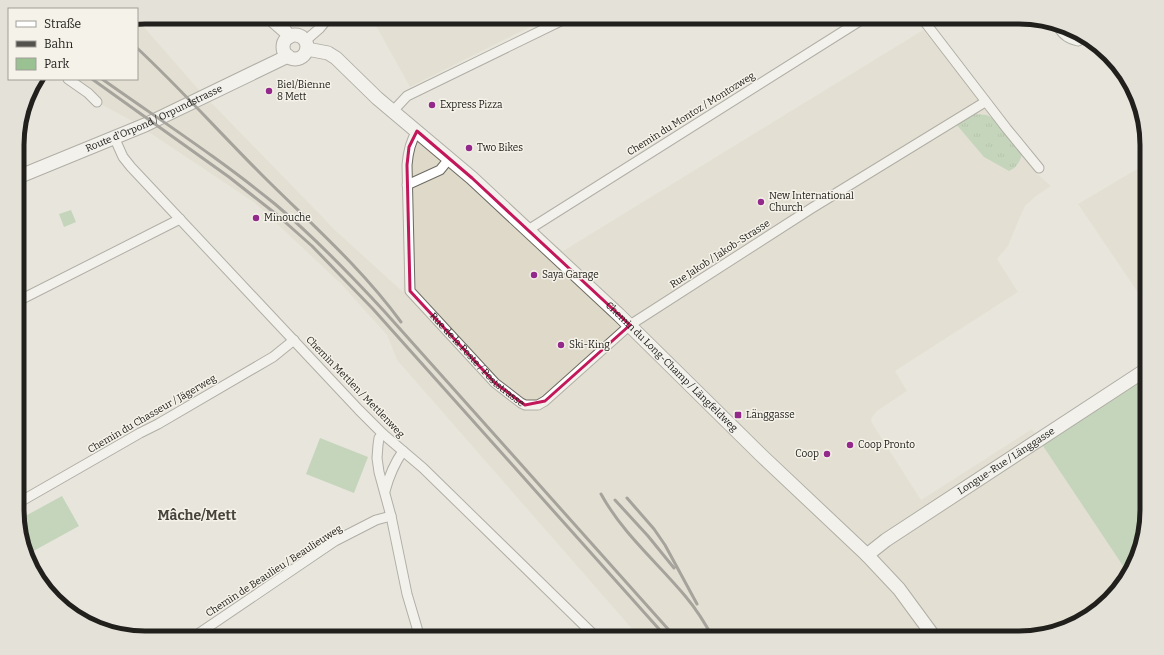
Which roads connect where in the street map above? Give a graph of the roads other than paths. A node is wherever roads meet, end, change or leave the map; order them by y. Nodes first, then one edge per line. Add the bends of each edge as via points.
1 (277, 24) edge
2 (323, 24) edge
3 (555, 24) edge
4 (855, 24) edge
5 (926, 24) edge
6 (1063, 32) edge
7 (289, 37) junction
8 (1074, 38) edge
9 (306, 45) junction
10 (288, 56) junction
11 (69, 80) edge
12 (97, 102) dead end
13 (985, 102) junction
14 (393, 111) junction
15 (417, 131) junction
16 (114, 137) junction
17 (449, 159) junction
18 (1039, 168) dead end
19 (24, 174) edge
20 (407, 185) junction
21 (180, 219) junction
22 (528, 230) junction
23 (24, 298) edge
24 (630, 325) junction
25 (294, 340) junction
26 (1140, 374) edge
27 (383, 434) junction
28 (403, 451) junction
29 (384, 490) junction
30 (24, 500) edge
31 (391, 516) junction
32 (867, 555) junction
33 (202, 631) edge
34 (418, 631) edge
35 (590, 631) edge
36 (930, 631) edge

1 - 7 main road
2 - 9 street
3 - 14 street via 407,96
4 - 22 street, Chemin du Montoz / Montozweg
5 - 13 street
6 - 8 street via 1066,36
7 - 9 main road via 298,36
7 - 10 main road via 284,43 285,54
9 - 10 main road via 300,58
9 - 14 main road via 332,55
10 - 16 main road, Route d'Orpond / Orpundstrasse via 145,125
11 - 12 street
13 - 18 street
13 - 24 street, Rue Jakob / Jakob-Strasse via 812,208
14 - 15 main road, Chemin du Long-Champ / Längfeldweg
15 - 17 main road, Chemin du Long-Champ / Längfeldweg
15 - 20 street, Rue de la Poste / Poststrasse via 409,147
16 - 19 main road, Route d'Orpond / Orpundstrasse
16 - 21 street, Chemin Mettlen / Mettlenweg via 131,167
17 - 20 street via 440,170
17 - 22 main road, Chemin du Long-Champ / Längfeldweg
20 - 24 street, Rue de la Poste / Poststrasse via 410,291 488,376 521,403 534,405 544,401
21 - 23 street
21 - 25 street, Chemin Mettlen / Mettlenweg
22 - 24 main road, Chemin du Long-Champ / Längfeldweg
24 - 32 main road, Chemin du Long-Champ / Längfeldweg via 761,455
25 - 27 street, Chemin Mettlen / Mettlenweg
25 - 30 street, Chemin du Chasseur / Jägerweg via 273,357
26 - 32 main road, Longue-Rue / Länggasse
27 - 28 street, Chemin Mettlen / Mettlenweg
27 - 29 street via 379,438 377,458
28 - 29 street via 394,464
28 - 35 street, Chemin Mettlen / Mettlenweg
29 - 31 street
31 - 33 street, Chemin de Beaulieu / Beaulieuweg via 376,520 335,541
31 - 34 street via 407,594
32 - 36 main road, Chemin du Long-Champ / Längfeldweg via 899,589

